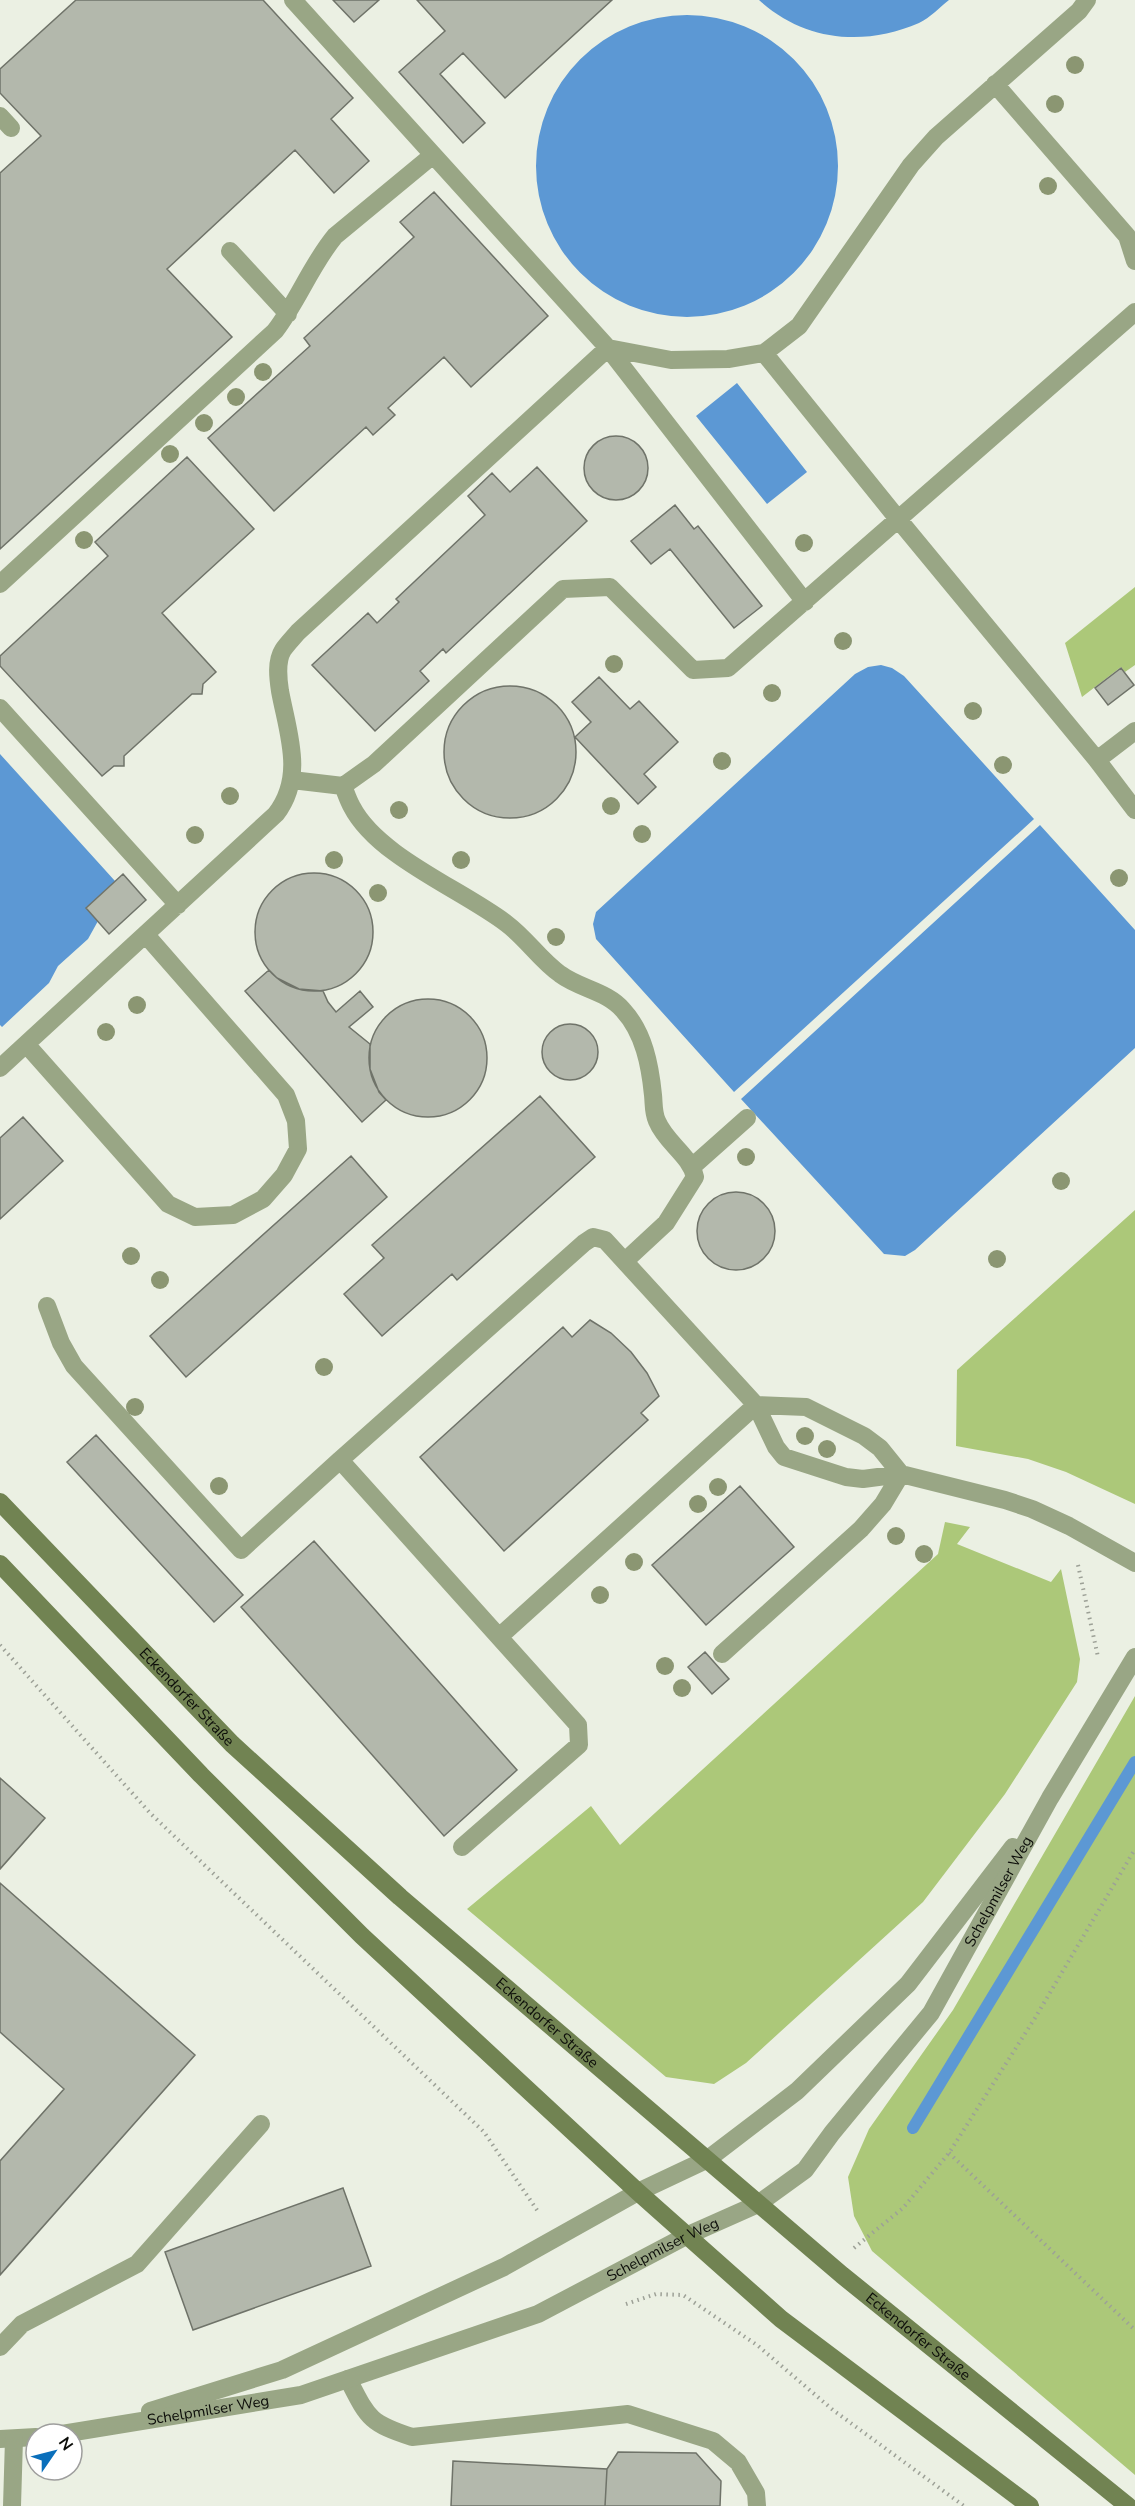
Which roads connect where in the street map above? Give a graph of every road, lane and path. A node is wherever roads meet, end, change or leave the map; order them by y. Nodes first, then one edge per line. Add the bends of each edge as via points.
1 (293, 0) edge
2 (1087, 0) edge
3 (995, 84) junction
4 (433, 154) junction
5 (230, 251) dead end
6 (1135, 261) edge
7 (1135, 312) edge
8 (288, 314) junction
9 (608, 348) junction
10 (764, 352) junction
11 (898, 519) junction
12 (0, 585) edge
13 (805, 602) junction
14 (0, 708) edge
15 (1135, 731) edge
16 (1096, 759) junction
17 (292, 780) junction
18 (343, 786) junction
19 (1135, 810) edge
20 (178, 905) junction
21 (146, 935) junction
22 (26, 1044) junction
23 (0, 1068) edge
24 (747, 1118) dead end
25 (693, 1166) junction
26 (626, 1261) junction
27 (47, 1306) dead end
28 (756, 1405) junction
29 (340, 1461) junction
30 (901, 1474) junction
31 (0, 1502) edge
32 (1069, 1526) junction
33 (1135, 1563) edge
34 (0, 1564) edge
35 (499, 1637) junction
36 (0, 1645) edge
37 (722, 1654) dead end
38 (1135, 1657) edge
39 (1122, 1679) junction
40 (1050, 1798) junction
41 (462, 1847) dead end
42 (1135, 1849) edge
43 (261, 2124) dead end
44 (708, 2159) junction
45 (638, 2192) junction
46 (758, 2204) junction
47 (686, 2236) junction
48 (554, 2237) junction
49 (625, 2305) dead end
50 (1135, 2330) edge
51 (0, 2347) edge
52 (348, 2379) junction
53 (86, 2432) joint
54 (24, 2438) edge
55 (7, 2439) edge
56 (12, 2506) edge
57 (758, 2506) edge
58 (964, 2506) edge
59 (1030, 2506) edge
60 (1128, 2506) edge

1 - 4 street
2 - 3 street
3 - 6 street via 1127,236
3 - 10 street via 911,165 799,326
4 - 8 street via 335,236
4 - 9 street
5 - 8 street
7 - 11 street
8 - 12 street
9 - 10 street via 671,360 728,359
9 - 13 street
9 - 17 street via 298,632 283,651 279,680
10 - 11 street
11 - 13 street
11 - 16 street
13 - 18 street via 728,668 693,670 610,587 563,589 374,764
14 - 20 street
15 - 16 street
16 - 19 street
17 - 18 street
17 - 20 street via 286,800 276,814
18 - 25 street via 352,808 370,832 394,852 510,926 561,976 604,995 622,1008 642,1042 658,1125
20 - 21 street
21 - 22 street
21 - 22 street via 286,1095 296,1121 297,1149 284,1175 263,1199 233,1215 195,1217 168,1204
22 - 23 street
24 - 25 street
25 - 26 street via 695,1177 666,1223
26 - 28 street
26 - 29 street via 605,1240 593,1237 584,1243
27 - 29 street via 74,1366 241,1550
28 - 30 street via 806,1407 864,1436 880,1448
28 - 30 street via 784,1457 855,1478
28 - 35 street
29 - 35 street
30 - 32 street via 1018,1504
30 - 37 street via 883,1504 861,1529
31 - 44 main road, Eckendorfer Straße via 232,1744 400,1897
32 - 33 street
32 - 39 path via 1099,1661 1102,1668
34 - 45 main road via 201,1775 362,1936
35 - 41 street via 578,1725 579,1745
36 - 48 path via 150,1813 484,2132
38 - 39 street, Schelpmilser Weg
39 - 40 street, Schelpmilser Weg
40 - 44 street, Schelpmilser Weg via 908,1984 797,2091
40 - 46 street, Schelpmilser Weg via 931,2013 805,2170
42 - 50 path via 949,2153
43 - 51 street via 137,2264 22,2324
44 - 45 street, Schelpmilser Weg
44 - 46 main road, Eckendorfer Straße
45 - 47 main road
45 - 48 street, Schelpmilser Weg
46 - 47 street, Schelpmilser Weg
46 - 60 main road, Eckendorfer Straße
47 - 52 street, Schelpmilser Weg via 538,2314
47 - 59 main road via 781,2319
48 - 53 street, Schelpmilser Weg via 504,2267 282,2370
49 - 58 path via 657,2294 683,2295 757,2345 833,2410
52 - 53 street, Schelpmilser Weg via 301,2395
52 - 57 street via 366,2413 384,2428 412,2437 628,2414 713,2442 738,2462 756,2493
54 - 55 street
55 - 56 street

